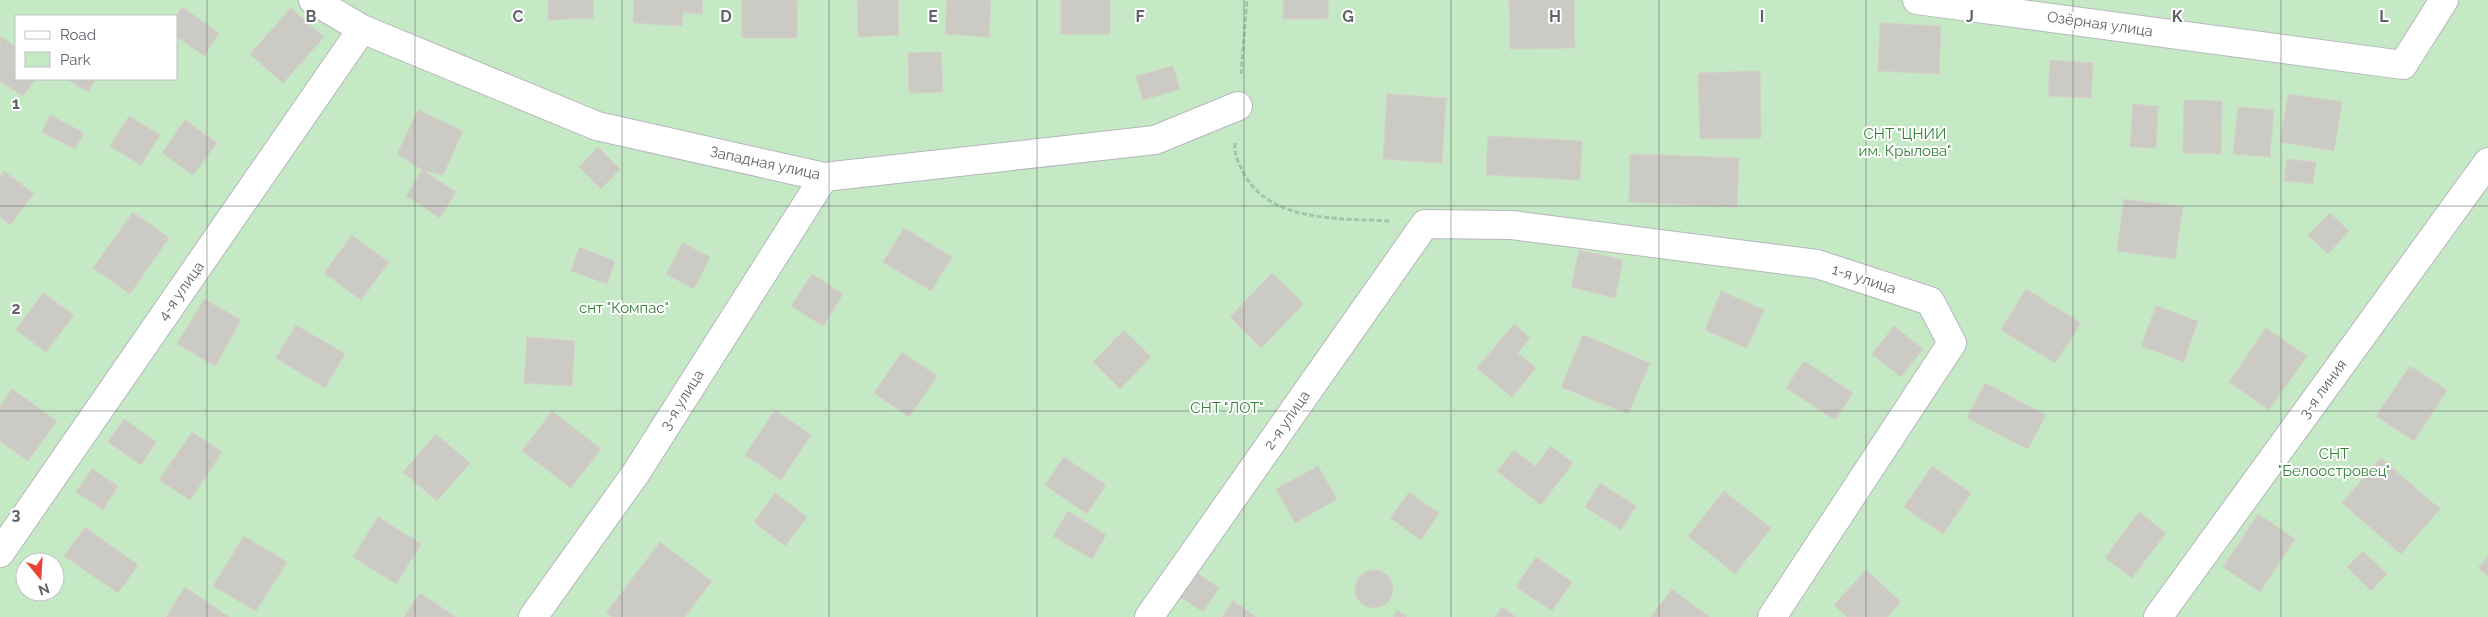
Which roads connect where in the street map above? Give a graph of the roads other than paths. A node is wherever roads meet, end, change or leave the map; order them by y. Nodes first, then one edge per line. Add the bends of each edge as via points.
1 (313, 0) edge
2 (1917, 0) edge
3 (2444, 0) edge
4 (362, 29) junction
5 (1238, 106) road end
6 (2488, 162) edge
7 (824, 177) junction
8 (1425, 224) joint
9 (0, 553) edge
10 (533, 617) edge
11 (1149, 617) edge
12 (1772, 617) edge
13 (2158, 617) edge

1 - 4 street, Западная улица
2 - 3 street, Озёрная улица via 2403,65
4 - 7 street, Западная улица via 597,126
4 - 9 street, 4-я улица
5 - 7 street, Западная улица via 1155,140
6 - 13 street, 3-я линия
7 - 10 street, 3-я улица via 636,473
8 - 11 street, 2-я улица
8 - 12 street, 1-я улица via 1512,225 1817,264 1930,301 1952,343

